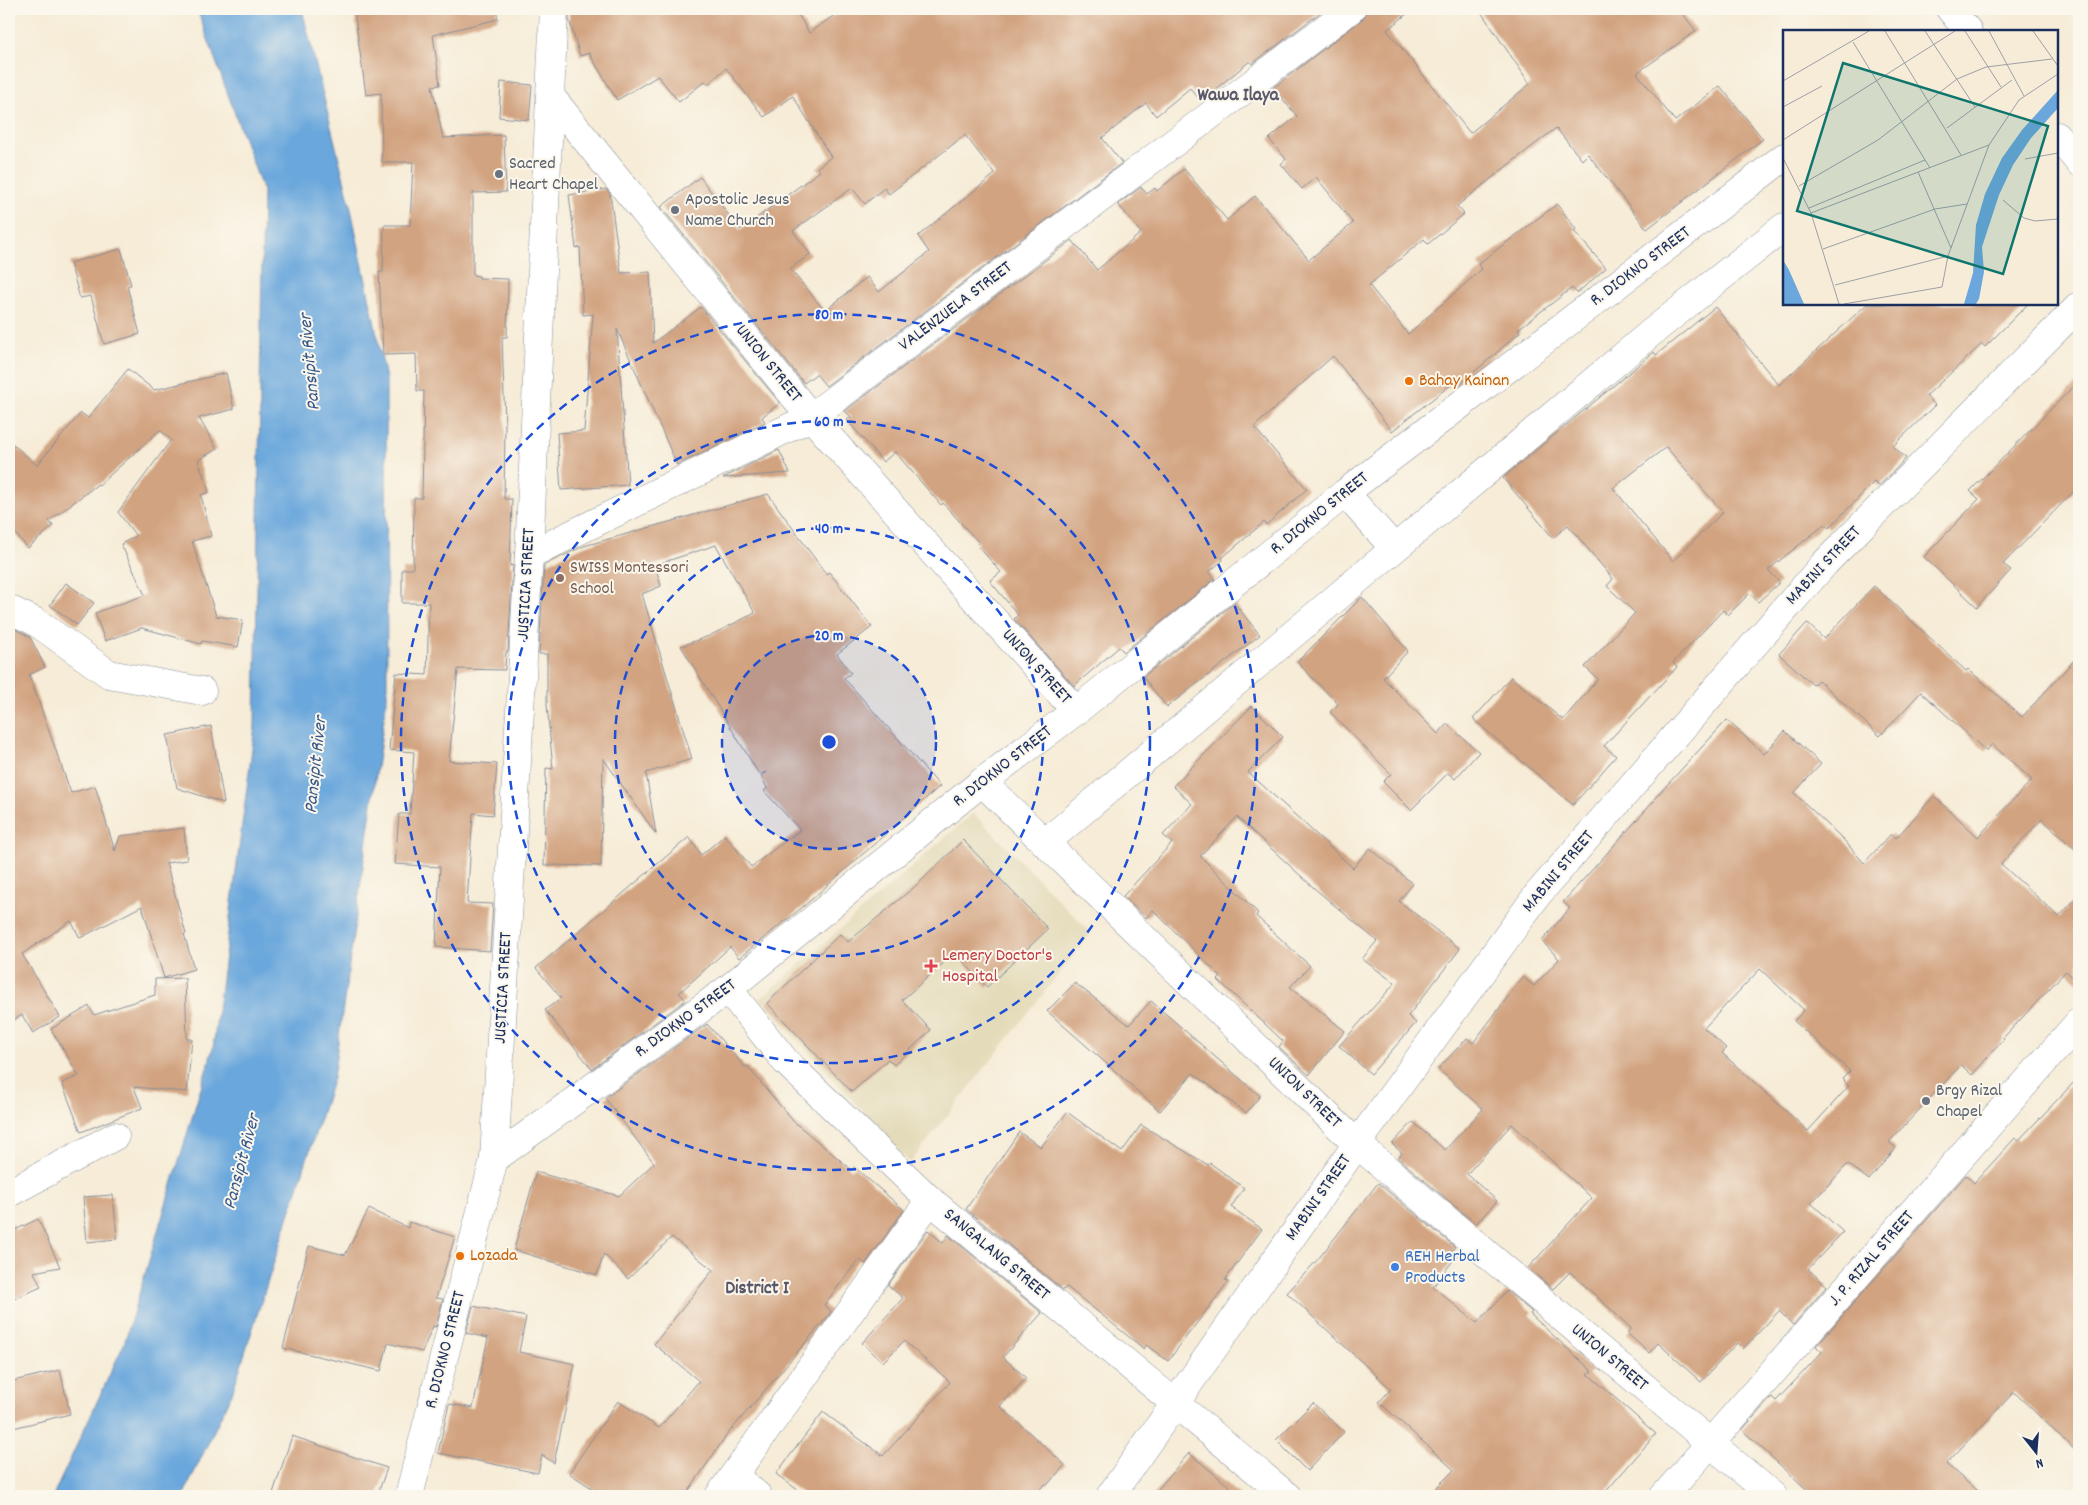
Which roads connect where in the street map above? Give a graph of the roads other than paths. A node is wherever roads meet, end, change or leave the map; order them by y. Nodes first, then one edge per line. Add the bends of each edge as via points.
1 (1351, 9) edge
2 (557, 10) edge
3 (551, 97) junction
4 (2058, 137) edge
5 (1783, 158) edge
6 (2079, 162) edge
7 (1783, 228) edge
8 (2079, 306) edge
9 (811, 417) junction
10 (1345, 493) junction
11 (1394, 548) junction
12 (529, 555) junction
13 (9, 609) edge
14 (202, 691) dead end
15 (1076, 711) junction
16 (982, 782) junction
17 (1045, 844) junction
18 (728, 989) junction
19 (2079, 1022) edge
20 (115, 1136) dead end
21 (1357, 1144) junction
22 (494, 1159) junction
23 (9, 1193) edge
24 (930, 1200) junction
25 (1175, 1404) junction
26 (1710, 1443) junction
27 (726, 1486) edge
28 (409, 1496) edge
29 (758, 1496) edge
30 (1110, 1496) edge
31 (1287, 1496) edge
32 (1664, 1496) edge
33 (1773, 1496) edge

1 - 9 street, VALENZUELA STREET
2 - 3 street, JUSTICIA STREET
3 - 9 street, UNION STREET
3 - 12 street, JUSTICIA STREET
4 - 6 street
5 - 10 street, R. DIOKNO STREET
7 - 11 street via 1652,332
8 - 21 street, MABINI STREET via 1825,563 1544,886
9 - 12 street, VALENZUELA STREET
9 - 15 street, UNION STREET
10 - 11 street
10 - 15 street, R. DIOKNO STREET
11 - 17 street
12 - 22 street, JUSTICIA STREET
13 - 14 street via 36,622 109,674
15 - 16 street, R. DIOKNO STREET
16 - 17 street, UNION STREET
16 - 18 street, R. DIOKNO STREET
17 - 21 street, UNION STREET
18 - 22 street, R. DIOKNO STREET
18 - 24 street, SANGALANG STREET via 786,1062
19 - 26 street, J. P. RIZAL STREET
20 - 23 street
21 - 25 street, MABINI STREET
21 - 26 street, UNION STREET
22 - 28 street, R. DIOKNO STREET
24 - 25 street, SANGALANG STREET
24 - 27 street
25 - 30 street, MABINI STREET
25 - 31 street, SANGALANG STREET
26 - 32 street, J. P. RIZAL STREET
26 - 33 street, UNION STREET
27 - 29 street

